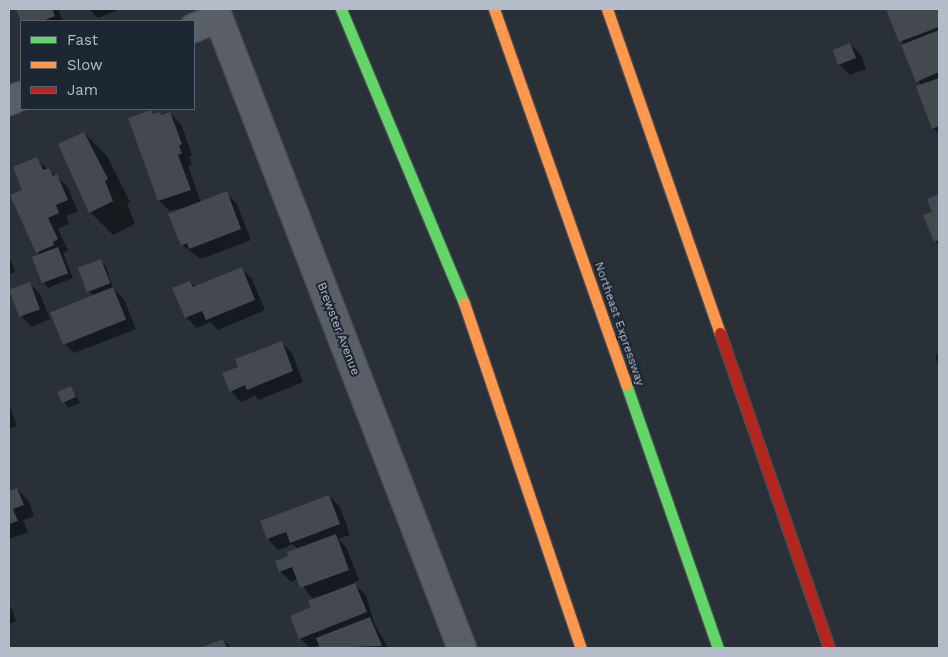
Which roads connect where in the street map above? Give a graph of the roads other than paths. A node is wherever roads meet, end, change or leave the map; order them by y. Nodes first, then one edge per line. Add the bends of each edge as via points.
1 (341, 9) edge
2 (494, 9) edge
3 (607, 9) edge
4 (209, 18) edge
5 (462, 648) edge
6 (581, 648) edge
7 (718, 648) edge
8 (829, 648) edge

1 - 6 highway via 471,319
2 - 7 highway, Northeast Expressway
3 - 8 highway
4 - 5 street, Brewster Avenue

